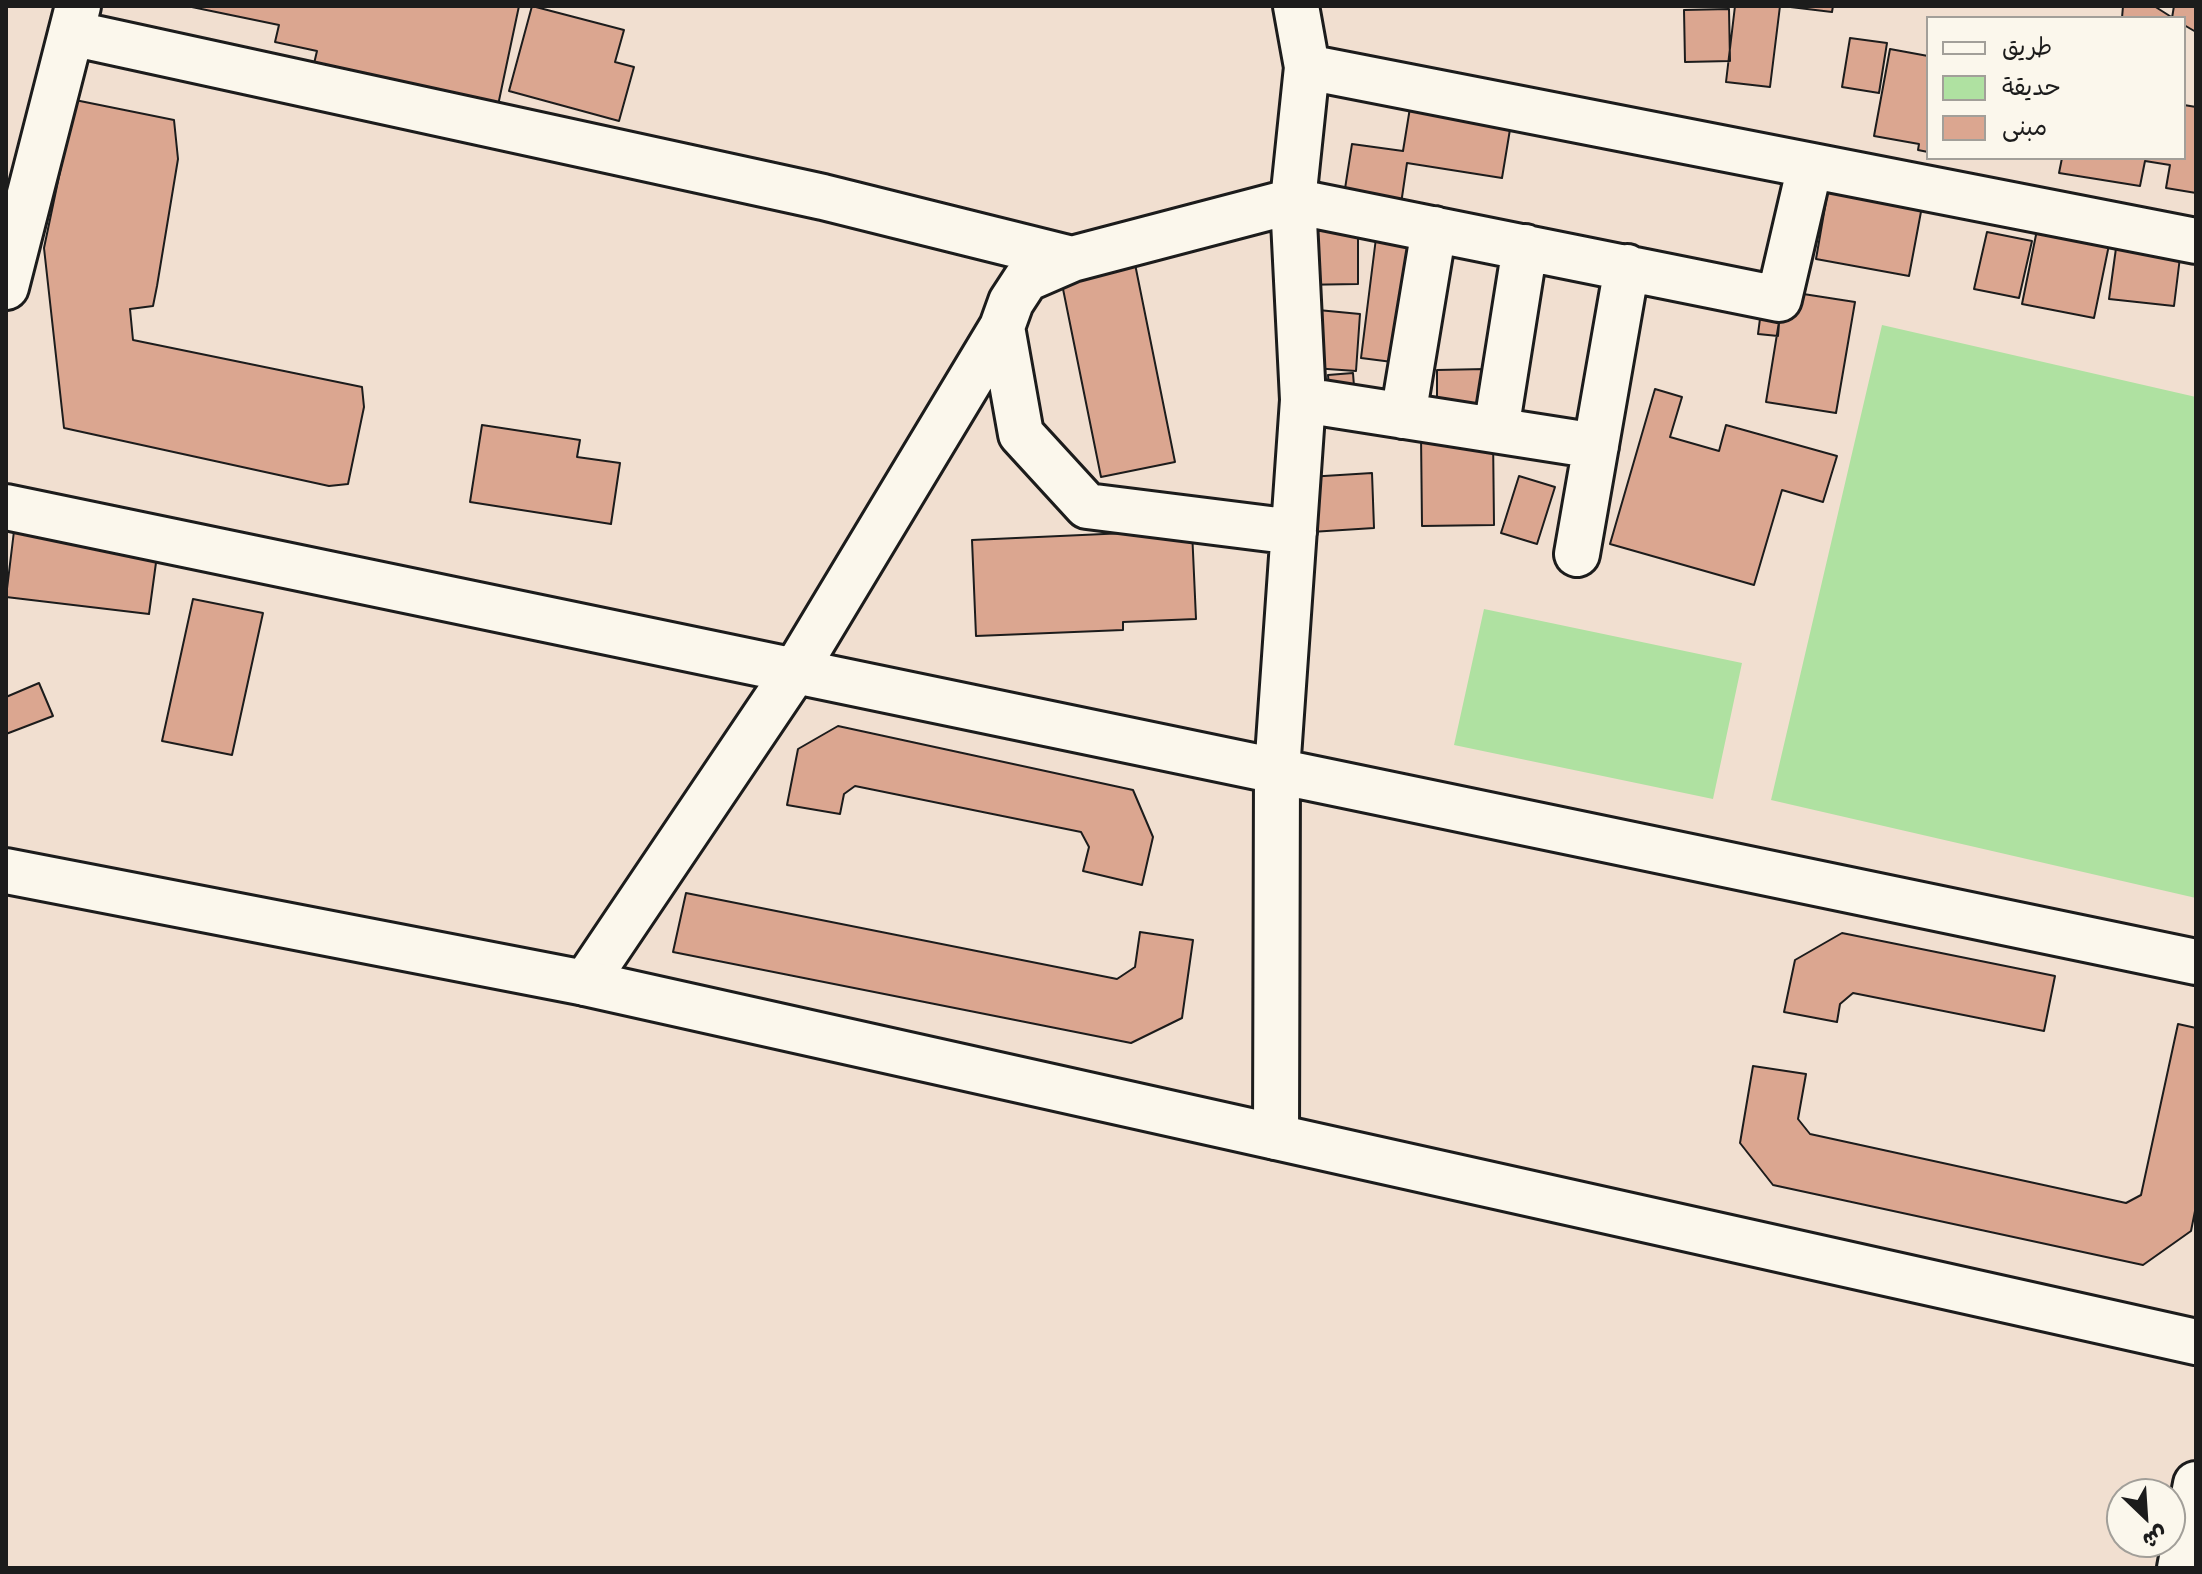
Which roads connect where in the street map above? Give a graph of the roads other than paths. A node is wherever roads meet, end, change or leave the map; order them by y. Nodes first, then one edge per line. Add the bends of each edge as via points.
1 (1296, 6) edge
2 (74, 20) edge
3 (1307, 67) junction
4 (1810, 166) junction
5 (1293, 201) junction
6 (1434, 229) junction
7 (2196, 241) edge
8 (1525, 247) junction
9 (1072, 259) junction
10 (1627, 267) junction
11 (6, 287) edge
12 (1002, 327) junction
13 (1303, 400) junction
14 (1403, 416) junction
15 (1496, 430) junction
16 (1596, 446) junction
17 (6, 507) edge
18 (1294, 532) junction
19 (1577, 554) dead end
20 (795, 671) junction
21 (1277, 771) junction
22 (6, 871) edge
23 (2196, 962) edge
24 (585, 983) junction
25 (1276, 1137) junction
26 (2196, 1342) edge
27 (2196, 1484) edge
28 (2180, 1568) edge

1 - 3 street
2 - 9 street
2 - 11 street
3 - 4 street
3 - 5 street
4 - 7 street
4 - 10 street via 1779,299
5 - 6 street
5 - 9 street
5 - 13 street
6 - 8 street
6 - 14 street
8 - 10 street
8 - 15 street
9 - 12 street via 1026,279
10 - 16 street
12 - 18 street via 1021,434 1087,506
12 - 20 street
13 - 14 street
13 - 18 street
14 - 15 street
15 - 16 street
16 - 19 street
17 - 20 street
18 - 21 street
20 - 21 street
20 - 24 street
21 - 23 street
21 - 25 street
22 - 24 street
24 - 25 street
25 - 26 street
27 - 28 street

